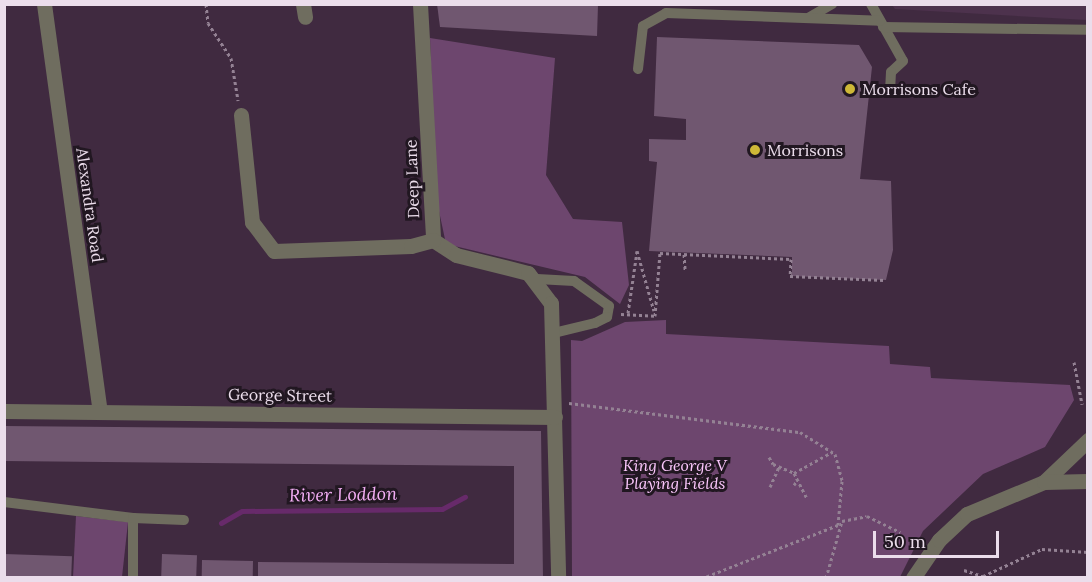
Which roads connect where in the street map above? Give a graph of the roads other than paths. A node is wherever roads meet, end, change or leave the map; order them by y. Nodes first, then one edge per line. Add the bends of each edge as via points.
1 (44, 4) edge
2 (420, 4) edge
3 (832, 4) edge
4 (871, 4) edge
5 (805, 20) junction
6 (881, 24) junction
7 (1088, 30) edge
8 (638, 69) dead end
9 (890, 89) dead end
10 (241, 115) road end
11 (433, 240) junction
12 (537, 279) junction
13 (554, 333) junction
14 (4, 411) edge
15 (100, 411) junction
16 (555, 417) junction
17 (1088, 440) edge
18 (1088, 481) edge
19 (1044, 482) junction
20 (4, 502) edge
21 (133, 518) junction
22 (184, 520) dead end
23 (133, 578) edge
24 (558, 578) edge
25 (913, 578) edge

1 - 15 street, Alexandra Road
2 - 11 street, Deep Lane
3 - 5 lane
4 - 6 lane
5 - 6 lane
5 - 8 lane via 666,13 644,26
6 - 7 lane
6 - 9 lane via 903,61 891,72
10 - 11 street via 252,222 274,251 411,246
11 - 12 street, Deep Lane via 456,255 510,265
12 - 13 street via 550,303
12 - 13 lane, Deep Lane via 574,281 609,306 608,317 596,323
13 - 16 street
14 - 15 street, George Street
15 - 16 street, George Street
16 - 24 street
17 - 19 street
18 - 19 street
19 - 25 street via 967,514 939,540
20 - 21 lane
21 - 22 lane
21 - 23 lane

